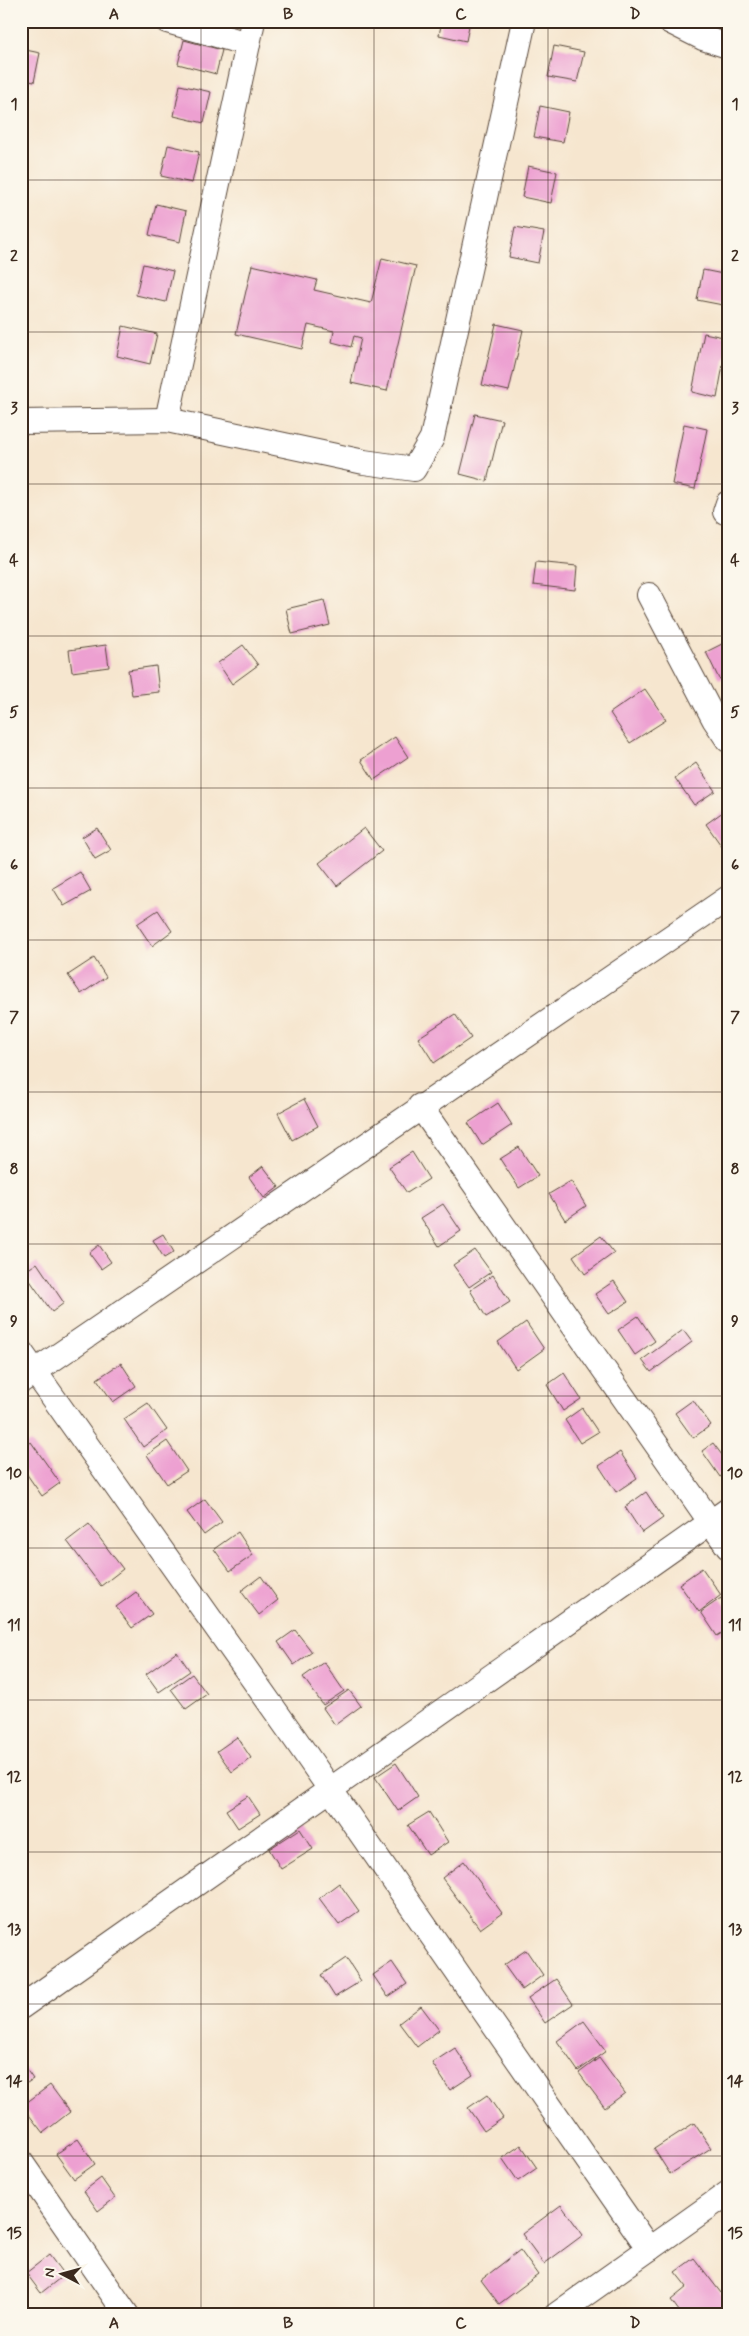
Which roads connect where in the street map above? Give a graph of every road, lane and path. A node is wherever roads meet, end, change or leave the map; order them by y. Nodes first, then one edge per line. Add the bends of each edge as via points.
1 (167, 21) edge
2 (253, 21) edge
3 (524, 21) edge
4 (669, 21) edge
5 (248, 44) junction
6 (728, 46) edge
7 (167, 420) junction
8 (21, 422) edge
9 (728, 503) edge
10 (728, 512) edge
11 (649, 595) dead end
12 (728, 740) edge
13 (728, 898) edge
14 (420, 1106) junction
15 (21, 1352) edge
16 (28, 1376) edge
17 (719, 1516) edge
18 (728, 1547) edge
19 (330, 1788) junction
20 (21, 2007) edge
21 (21, 2162) edge
22 (728, 2193) edge
23 (649, 2249) junction
24 (127, 2315) edge
25 (556, 2315) edge

1 - 5 street
2 - 5 street
3 - 7 street via 432,438 414,469 364,462
4 - 6 street
5 - 7 street
7 - 8 street
9 - 10 street via 725,512
11 - 12 street
13 - 14 street
14 - 16 street
14 - 17 street
15 - 16 street
16 - 19 street
17 - 18 street
17 - 19 street
19 - 20 street
19 - 23 street
21 - 24 street
22 - 23 street
23 - 25 street

